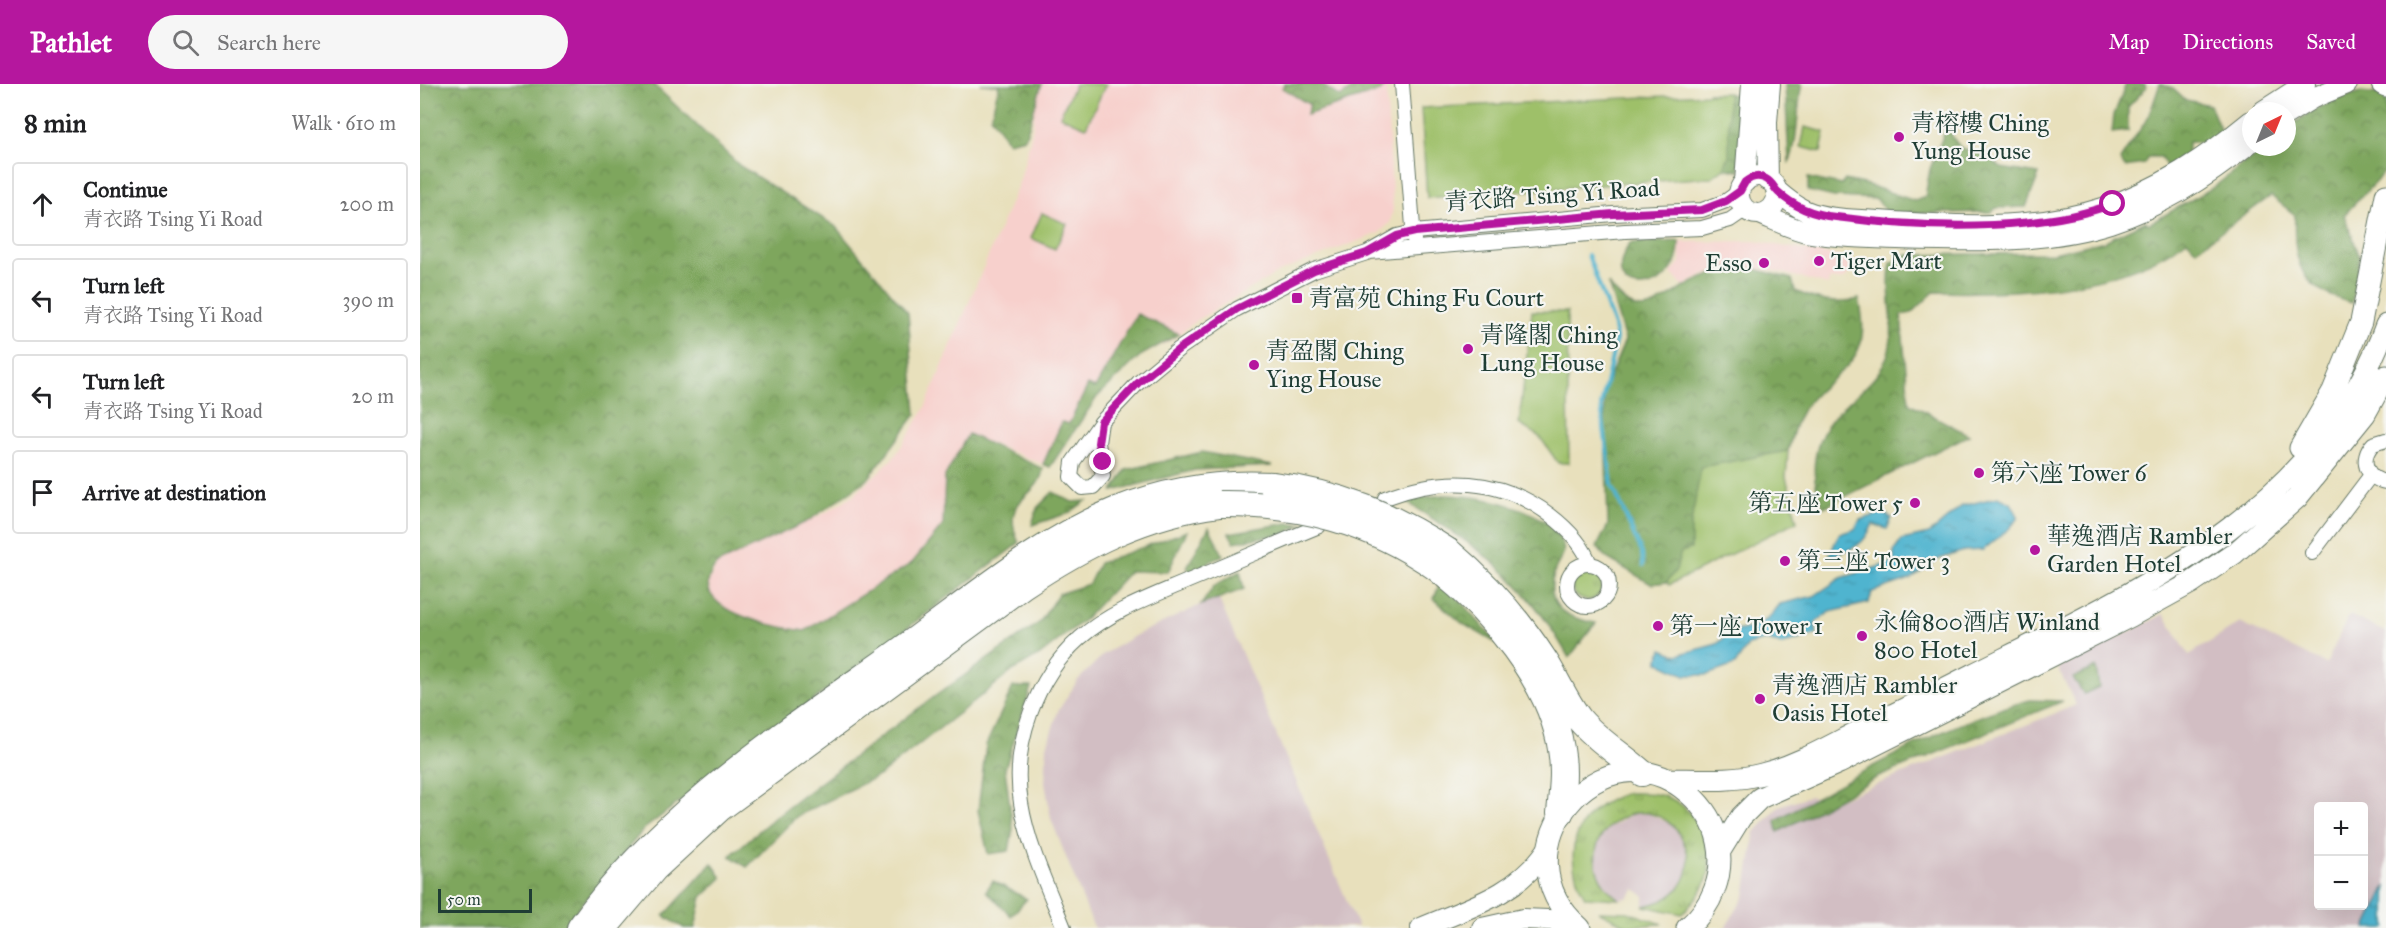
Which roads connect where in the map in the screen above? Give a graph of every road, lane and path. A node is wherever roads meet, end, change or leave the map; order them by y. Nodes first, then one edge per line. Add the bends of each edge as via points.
1 (1402, 84) edge
2 (1752, 84) edge
3 (1770, 84) edge
4 (2305, 84) edge
5 (2347, 84) edge
6 (2382, 84) edge
7 (2386, 86) edge
8 (2277, 102) edge
9 (2296, 108) edge
10 (2242, 128) edge
11 (2242, 149) edge
12 (1772, 185) junction
13 (2386, 195) edge
14 (1748, 199) junction
15 (1414, 232) junction
16 (1415, 249) junction
17 (1367, 253) junction
18 (2386, 325) edge
19 (2386, 376) edge
20 (1101, 422) dead end
21 (2386, 440) edge
22 (2371, 475) junction
23 (2386, 482) edge
24 (2270, 495) junction
25 (1385, 498) dead end
26 (1318, 526) dead end
27 (2312, 553) dead end
28 (1443, 560) junction
29 (1590, 564) dead end
30 (2053, 645) junction
31 (1655, 776) junction
32 (1560, 813) junction
33 (1547, 850) junction
34 (1720, 851) junction
35 (1576, 925) edge
36 (580, 928) edge
37 (604, 928) edge
38 (1064, 928) edge
39 (1421, 928) edge
40 (1482, 928) edge
41 (1687, 928) edge

1 - 15 street
2 - 14 main road
3 - 12 main road via 1767,122
4 - 8 main road
5 - 9 main road
6 - 7 main road
10 - 12 main road via 2162,185 2102,208 2042,220 1951,225 1848,219 1804,210
11 - 14 main road via 2170,199 2110,223 2053,235 1945,240 1841,236 1801,230
12 - 14 main road via 1754,177
12 - 14 main road via 1774,205
13 - 24 main road via 2362,316 2337,381 2320,417
14 - 15 street, 青衣路 Tsing Yi Road via 1726,201 1702,210
14 - 16 street, 青衣路 Tsing Yi Road via 1730,220 1702,228
15 - 16 street
15 - 17 street, 青衣路 Tsing Yi Road via 1397,236
16 - 17 street, 青衣路 Tsing Yi Road
17 - 20 street, 青衣路 Tsing Yi Road via 1314,270 1237,309 1157,367
18 - 24 main road via 2344,410
19 - 30 main road via 2344,443 2297,498 2251,540 2165,598
21 - 22 street via 2368,449 2366,467
22 - 23 street
22 - 27 street
24 - 30 main road via 2179,566
25 - 29 street via 1410,488 1463,482 1515,494 1560,523 1586,553
26 - 38 street via 1124,608 1080,638 1055,666 1034,702 1022,740 1019,776 1020,803 1033,850
28 - 31 highway via 1480,579 1514,616 1591,732
28 - 32 highway via 1503,634 1550,711 1562,750
28 - 36 highway, bridge via 1410,527 1360,504 1272,485 1219,485 1165,494 1089,522 1038,551 686,811 616,880
28 - 37 highway, bridge via 1327,514 1271,505 1219,504 1156,517 1095,541 1022,586 695,829 654,869
30 - 31 main road via 1817,753 1761,774 1724,778
30 - 34 main road via 1839,763 1760,798 1741,817
31 - 32 main road via 1618,774 1597,781 1576,794
31 - 34 main road via 1698,802 1710,819
32 - 33 main road
33 - 35 main road via 1553,892
33 - 39 main road via 1534,869 1510,890
34 - 41 main road via 1718,880 1708,904
35 - 40 main road via 1523,919

